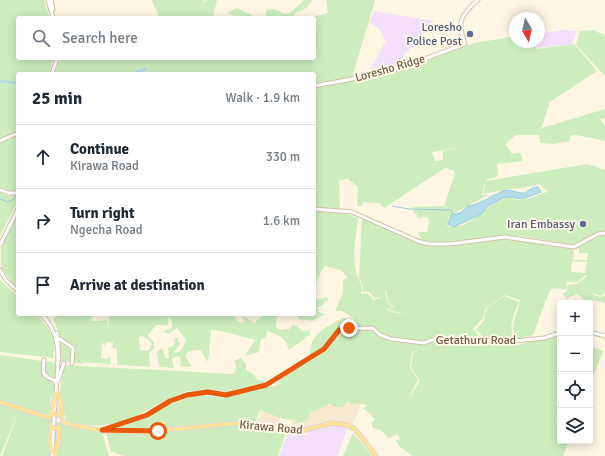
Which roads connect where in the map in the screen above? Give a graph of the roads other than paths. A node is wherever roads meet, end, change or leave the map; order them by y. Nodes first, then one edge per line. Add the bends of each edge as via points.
1 (478, 0) edge
2 (50, 1) edge
3 (54, 16) edge
4 (55, 60) edge
5 (52, 72) edge
6 (316, 86) edge
7 (16, 134) edge
8 (0, 141) edge
9 (0, 190) edge
10 (16, 193) edge
11 (316, 209) edge
12 (16, 210) edge
13 (16, 213) edge
14 (605, 233) edge
15 (0, 239) edge
16 (0, 245) edge
17 (0, 270) edge
18 (0, 274) edge
19 (16, 290) edge
20 (16, 290) edge
21 (44, 316) edge
22 (45, 316) edge
23 (593, 333) edge
24 (557, 334) edge
25 (605, 336) edge
26 (59, 338) junction
27 (68, 345) junction
28 (60, 352) junction
29 (44, 360) dead end
30 (64, 363) dead end
31 (72, 364) dead end
32 (57, 371) junction
33 (52, 379) junction
34 (57, 382) junction
35 (57, 393) junction
36 (0, 402) edge
37 (53, 419) junction
38 (63, 421) junction
39 (67, 424) junction
40 (60, 427) junction
41 (103, 430) junction
42 (54, 454) edge
43 (376, 456) edge

1 - 6 main road, Loresho Ridge via 465,11 461,22 465,44 400,68
2 - 3 main road
4 - 5 main road
7 - 8 main road
9 - 10 main road
11 - 14 main road via 352,212 420,242 431,244 505,237 574,247
12 - 15 main road
13 - 16 main road
17 - 19 main road
18 - 20 main road
21 - 32 main road via 56,335
22 - 26 main road via 54,325
23 - 25 main road
24 - 41 main road, Getathuru Road via 514,341 470,342 438,338 424,343 390,339 380,335 373,328 340,329 324,349 263,386 226,395 208,392 187,395 170,401 147,415
26 - 27 main road
26 - 28 main road
27 - 28 main road via 63,346
27 - 31 main road via 74,350
28 - 34 main road
29 - 33 main road via 44,375
30 - 34 main road
32 - 33 main road
32 - 34 main road
33 - 34 main road
34 - 35 main road
35 - 37 main road
35 - 37 main road via 60,403
35 - 42 main road
36 - 37 main road
37 - 38 main road
37 - 40 main road, bridge
37 - 42 main road via 50,441
38 - 39 main road
38 - 40 main road
39 - 40 main road
39 - 41 main road, Kirawa Road
40 - 42 main road
41 - 43 main road, Kirawa Road via 149,432 239,423 301,431 332,423 346,425 355,430

